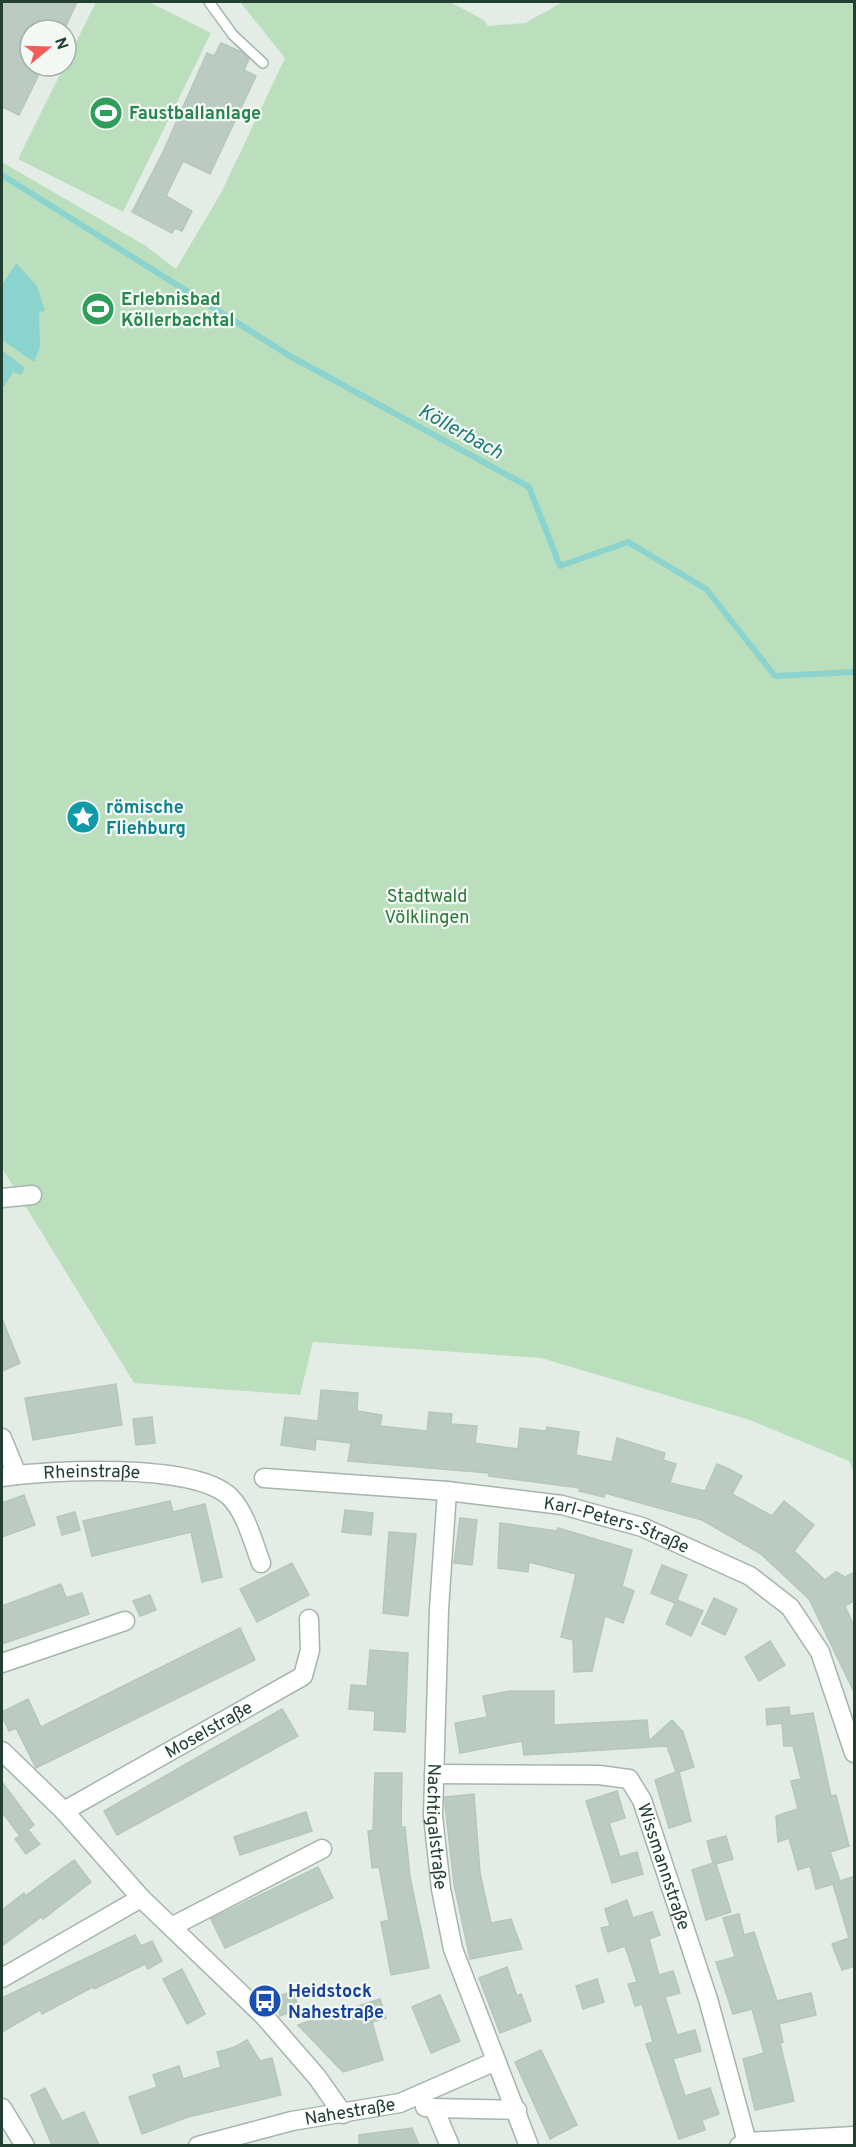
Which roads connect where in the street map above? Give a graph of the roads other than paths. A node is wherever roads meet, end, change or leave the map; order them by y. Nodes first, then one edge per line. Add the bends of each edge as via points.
1 (209, 2) edge
2 (263, 63) dead end
3 (32, 1196) dead end
4 (2, 1198) edge
5 (2, 1438) edge
6 (9, 1476) edge
7 (264, 1478) dead end
8 (447, 1491) junction
9 (261, 1563) dead end
10 (309, 1619) dead end
11 (125, 1621) dead end
12 (2, 1663) edge
13 (2, 1751) edge
14 (855, 1753) edge
15 (435, 1774) junction
16 (64, 1811) junction
17 (322, 1849) dead end
18 (141, 1898) junction
19 (173, 1926) junction
20 (2, 1978) edge
21 (496, 2061) junction
22 (400, 2103) junction
23 (2, 2108) edge
24 (434, 2108) junction
25 (517, 2110) junction
26 (343, 2114) junction
27 (855, 2136) edge
28 (743, 2144) edge
29 (25, 2145) edge
30 (198, 2145) edge
31 (450, 2145) edge
32 (529, 2145) edge

1 - 2 lane via 233,35
3 - 4 street
5 - 6 street
6 - 9 street, Rheinstraße via 129,1472 211,1484 230,1497 247,1526
7 - 8 street, Karl-Peters-Straße
8 - 14 street, Karl-Peters-Straße via 562,1505 642,1527 750,1576 790,1607 820,1652
8 - 15 street, Nachtigalstraße
10 - 16 street, Moselstraße via 310,1650 303,1676
11 - 12 street
13 - 16 street
15 - 21 street, Nachtigalstraße via 434,1816 441,1889 453,1949
15 - 28 street, Wissmannstraße via 599,1775 629,1779 642,1800 708,1999
16 - 18 street
17 - 19 street
18 - 19 street
18 - 20 street
19 - 26 street via 264,2016
21 - 22 street, Nahestraße
21 - 25 street, Nachtigalstraße
22 - 24 street
22 - 26 street, Nahestraße
23 - 29 street
24 - 25 street
24 - 31 street
25 - 32 street, Nachtigalstraße
26 - 30 street, Nahestraße via 292,2121
27 - 28 street

